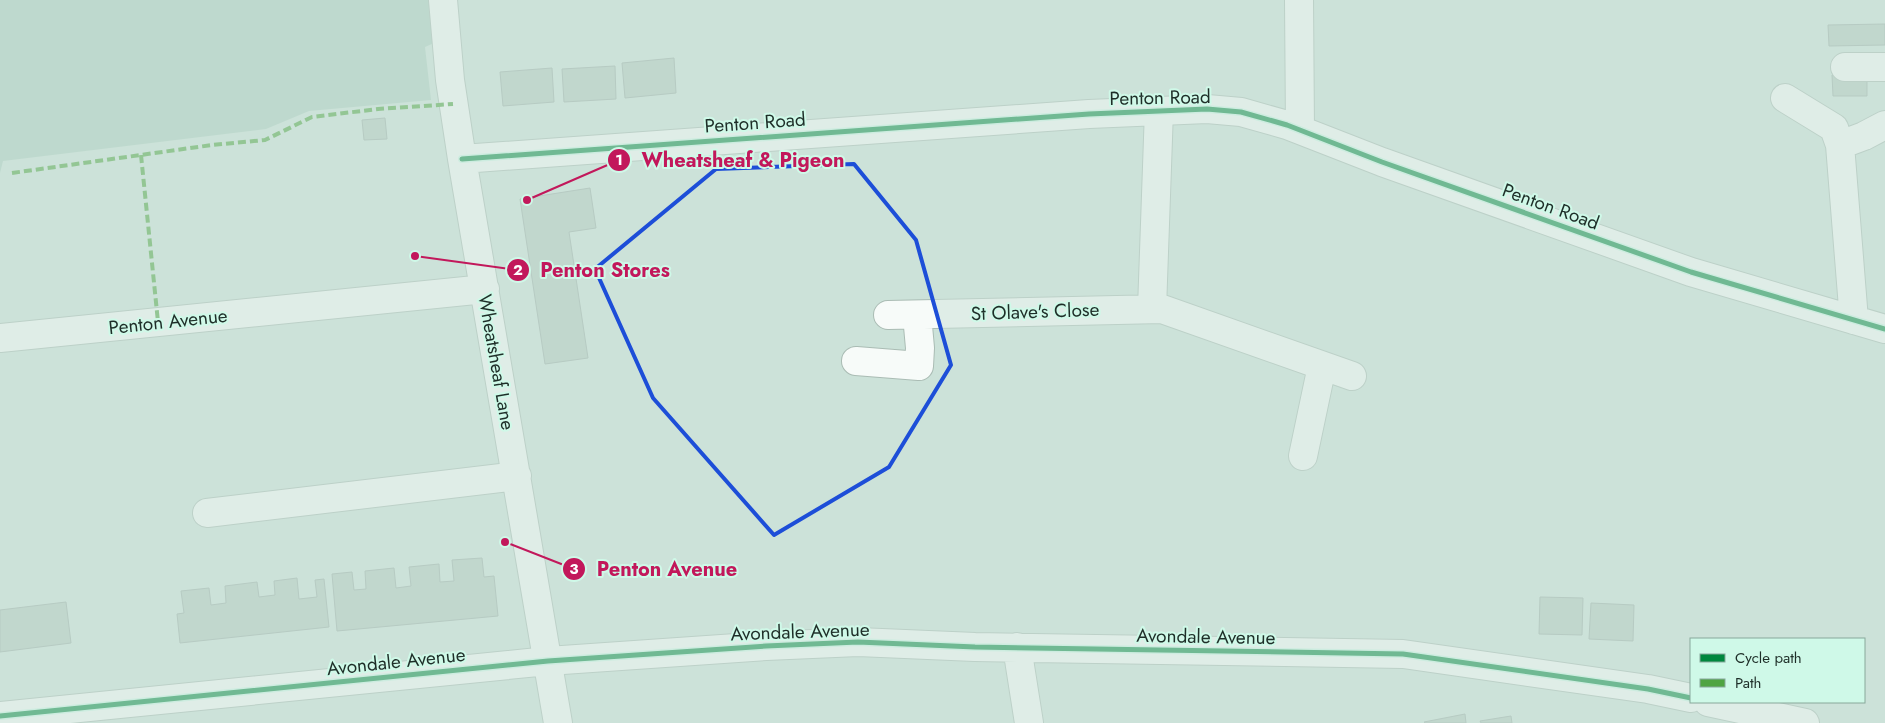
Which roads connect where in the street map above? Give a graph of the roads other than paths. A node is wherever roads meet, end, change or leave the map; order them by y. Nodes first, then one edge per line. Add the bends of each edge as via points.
1 (443, 0) edge
2 (1299, 0) edge
3 (1845, 67) dead end
4 (1885, 67) edge
5 (1785, 98) dead end
6 (1159, 110) junction
7 (1885, 126) edge
8 (1300, 130) junction
9 (1840, 145) junction
10 (462, 159) junction
11 (485, 289) junction
12 (1152, 309) junction
13 (888, 315) dead end
14 (918, 315) junction
15 (1854, 320) junction
16 (1885, 329) edge
17 (0, 338) edge
18 (856, 361) dead end
19 (1322, 366) junction
20 (1352, 376) dead end
21 (1303, 456) dead end
22 (517, 476) junction
23 (207, 513) dead end
24 (1017, 647) junction
25 (548, 661) junction
26 (1690, 698) edge
27 (1712, 703) edge
28 (0, 716) edge
29 (1779, 720) edge
30 (558, 723) edge
31 (1028, 723) edge
32 (1805, 723) edge

1 - 10 street, Wheatsheaf Lane via 450,80
2 - 8 street
3 - 4 street
5 - 9 street via 1834,128
6 - 8 street, Penton Road via 1241,112
6 - 10 street, Penton Road
6 - 12 street
7 - 9 street
8 - 15 street, Penton Road via 1691,272
9 - 15 street
10 - 11 street, Wheatsheaf Lane
11 - 17 street, Penton Avenue
11 - 22 street, Wheatsheaf Lane
12 - 14 street, St Olave's Close
12 - 19 street, St Olave's Close via 1162,309
13 - 14 street, St Olave's Close
14 - 18 street via 919,366
15 - 16 street, Penton Road
19 - 20 street, St Olave's Close
19 - 21 street
22 - 23 street
22 - 25 street, Wheatsheaf Lane
24 - 25 street, Avondale Avenue via 858,642
24 - 26 street, Avondale Avenue via 1404,654
24 - 31 street
25 - 28 street, Avondale Avenue
25 - 30 street, Wheatsheaf Lane
27 - 29 street
29 - 32 street

